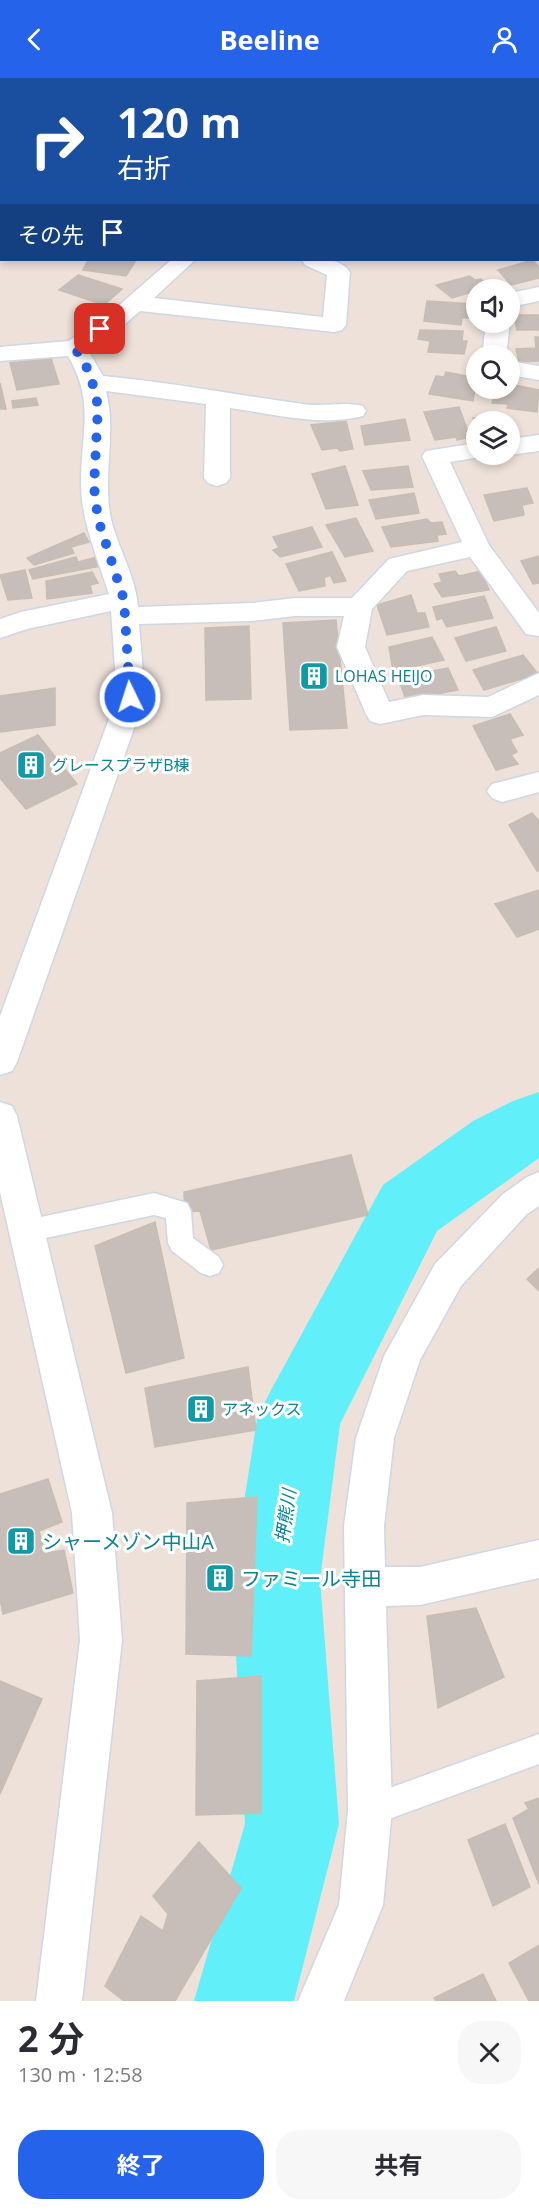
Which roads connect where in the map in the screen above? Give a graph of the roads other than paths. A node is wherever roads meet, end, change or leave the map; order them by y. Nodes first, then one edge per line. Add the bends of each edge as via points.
1 (183, 261) edge
2 (315, 261) edge
3 (539, 294) edge
4 (520, 298) edge
5 (133, 303) junction
6 (75, 348) junction
7 (0, 354) edge
8 (520, 370) edge
9 (539, 373) edge
10 (92, 382) junction
11 (218, 398) junction
12 (354, 411) dead end
13 (539, 443) edge
14 (520, 446) edge
15 (466, 452) edge
16 (217, 478) dead end
17 (477, 547) junction
18 (359, 607) junction
19 (124, 608) junction
20 (536, 628) dead end
21 (0, 629) edge
22 (539, 683) edge
23 (539, 782) edge
24 (502, 791) dead end
25 (3, 1046) edge
26 (0, 1116) edge
27 (539, 1187) edge
28 (27, 1231) junction
29 (210, 1265) dead end
30 (539, 1559) edge
31 (366, 1587) junction
32 (539, 1749) edge
33 (370, 1810) junction
34 (59, 2001) edge
35 (321, 2001) edge

1 - 5 street
2 - 5 street via 339,272 334,325
3 - 4 street
5 - 6 street via 109,326
6 - 7 street
6 - 10 street
8 - 9 street
10 - 11 street
10 - 19 street via 98,406 94,487 98,519
11 - 12 street via 307,412
11 - 16 street
13 - 14 street
15 - 17 street via 435,456
17 - 18 street via 398,565
17 - 20 street
18 - 19 street via 295,606 251,612
18 - 22 street via 351,647 380,714 423,705 492,707
19 - 21 street via 21,621
19 - 25 street via 130,697
23 - 24 street
26 - 28 street
27 - 31 street via 515,1204 448,1275 403,1356 375,1438 364,1526
28 - 29 lane via 154,1204 177,1211 181,1243
28 - 34 street via 92,1513 101,1640
30 - 31 street via 420,1586
31 - 33 street
32 - 33 lane
33 - 35 street via 362,1905

